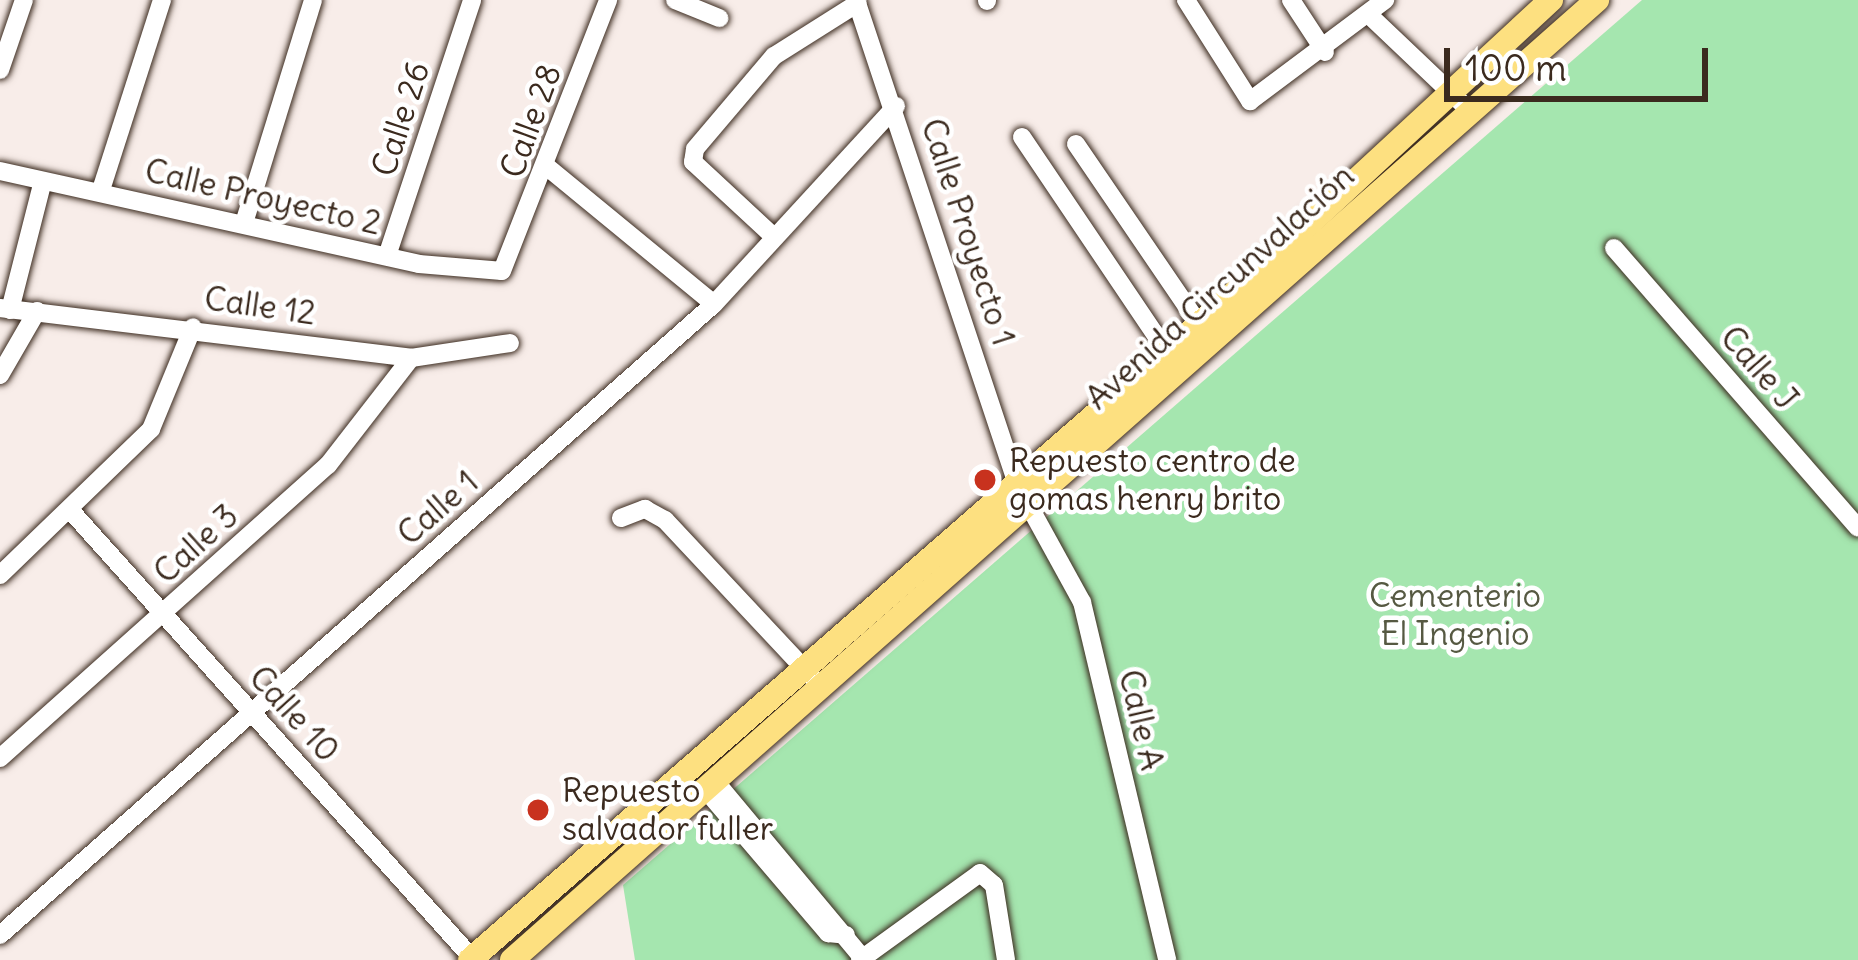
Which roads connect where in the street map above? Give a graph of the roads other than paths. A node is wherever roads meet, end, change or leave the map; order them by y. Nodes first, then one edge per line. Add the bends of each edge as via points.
1 (24, 0) edge
2 (162, 0) edge
3 (313, 0) edge
4 (472, 0) edge
5 (608, 0) edge
6 (675, 0) edge
7 (1186, 0) edge
8 (1291, 0) edge
9 (1385, 0) edge
10 (1551, 0) edge
11 (1597, 0) edge
12 (857, 2) edge
13 (1368, 14) junction
14 (719, 18) dead end
15 (1324, 52) junction
16 (0, 70) edge
17 (1461, 101) junction
18 (896, 106) junction
19 (1022, 137) dead end
20 (1076, 144) dead end
21 (546, 166) junction
22 (0, 171) edge
23 (43, 181) junction
24 (101, 190) junction
25 (244, 220) junction
26 (773, 236) junction
27 (1614, 248) dead end
28 (387, 256) junction
29 (510, 264) joint
30 (714, 304) junction
31 (5, 309) edge
32 (37, 311) junction
33 (1199, 324) junction
34 (193, 327) junction
35 (510, 343) dead end
36 (1167, 352) junction
37 (412, 358) junction
38 (0, 375) edge
39 (1023, 494) junction
40 (71, 511) junction
41 (621, 518) dead end
42 (1858, 528) edge
43 (0, 575) edge
44 (164, 613) junction
45 (805, 669) junction
46 (824, 691) junction
47 (253, 712) junction
48 (0, 758) edge
49 (715, 791) junction
50 (0, 935) edge
51 (471, 959) edge
52 (862, 959) edge
53 (512, 960) edge
54 (1006, 960) edge
55 (1167, 960) edge

1 - 16 street
2 - 24 street
3 - 25 street
4 - 28 street, Calle 26
5 - 21 street, Calle 28
6 - 14 street
7 - 15 street via 1245,100
8 - 15 street
9 - 13 street
10 - 17 main road, Avenida Circunvalación
11 - 17 main road, Avenida Circunvalación
12 - 18 street, Calle Proyecto 1
12 - 26 street via 774,56 695,149 693,162
13 - 15 street
13 - 17 street
17 - 33 main road, Avenida Circunvalación
17 - 39 main road, Avenida Circunvalación
18 - 26 street, Calle 1
18 - 39 street, Calle Proyecto 1
19 - 36 street
20 - 33 street
21 - 29 street, Calle 28
21 - 30 street
22 - 23 street, Calle Proyecto 2
23 - 24 street, Calle Proyecto 2
23 - 31 street
24 - 25 street, Calle Proyecto 2
25 - 28 street, Calle Proyecto 2
26 - 30 street, Calle 1
27 - 42 street, Calle J
28 - 29 street, Calle Proyecto 2 via 470,274
30 - 47 street, Calle 1
31 - 32 street, Calle 12
32 - 34 street, Calle 12
32 - 38 street
33 - 36 main road, Avenida Circunvalación
34 - 37 street, Calle 12
34 - 40 street via 151,429
35 - 37 street, Calle 12
36 - 39 main road, Avenida Circunvalación
37 - 44 street, Calle 3 via 328,466
39 - 45 main road, Avenida Circunvalación
39 - 46 main road, Avenida Circunvalación
39 - 55 street, Calle A via 1082,602
40 - 43 street
40 - 44 street, Calle 10
41 - 45 street via 645,509 665,520
44 - 47 street, Calle 10
44 - 48 street, Calle 3
45 - 46 street
45 - 51 main road, Avenida Circunvalación
46 - 49 main road, Avenida Circunvalación
47 - 50 street, Calle 1
47 - 51 street, Calle 10
49 - 52 street via 828,933 845,934
49 - 53 main road, Avenida Circunvalación
52 - 54 street via 961,878 986,875

